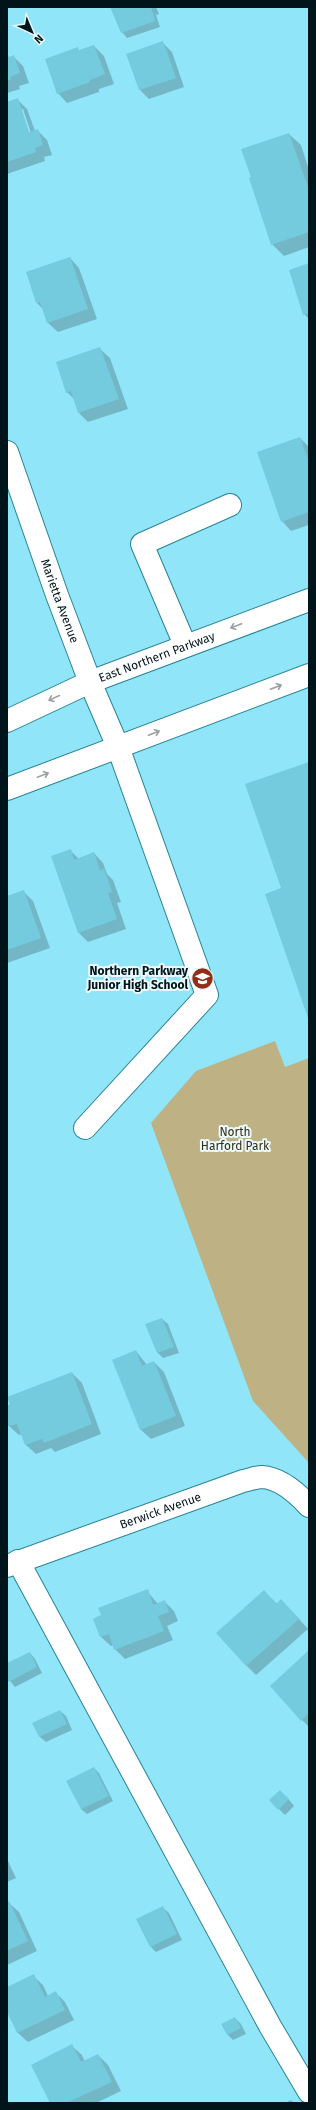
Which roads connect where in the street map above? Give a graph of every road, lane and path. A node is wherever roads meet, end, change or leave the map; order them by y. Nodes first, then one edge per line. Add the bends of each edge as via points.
1 (7, 452) edge
2 (230, 505) dead end
3 (309, 600) edge
4 (185, 645) junction
5 (309, 675) edge
6 (90, 682) junction
7 (7, 721) edge
8 (118, 747) junction
9 (7, 789) edge
10 (85, 1128) dead end
11 (309, 1506) edge
12 (12, 1564) edge
13 (309, 2092) edge

1 - 6 main road, Marietta Avenue
2 - 4 main road via 142,544
3 -> 4 main road, East Northern Parkway
4 - 6 main road, East Northern Parkway
8 -> 5 main road
6 -> 7 main road, East Northern Parkway
6 - 8 main road, Marietta Avenue
9 -> 8 main road
8 - 10 main road, Marietta Avenue via 207,995
11 - 12 main road, Berwick Avenue via 300,1496 281,1483 262,1477 243,1481
12 - 13 main road

